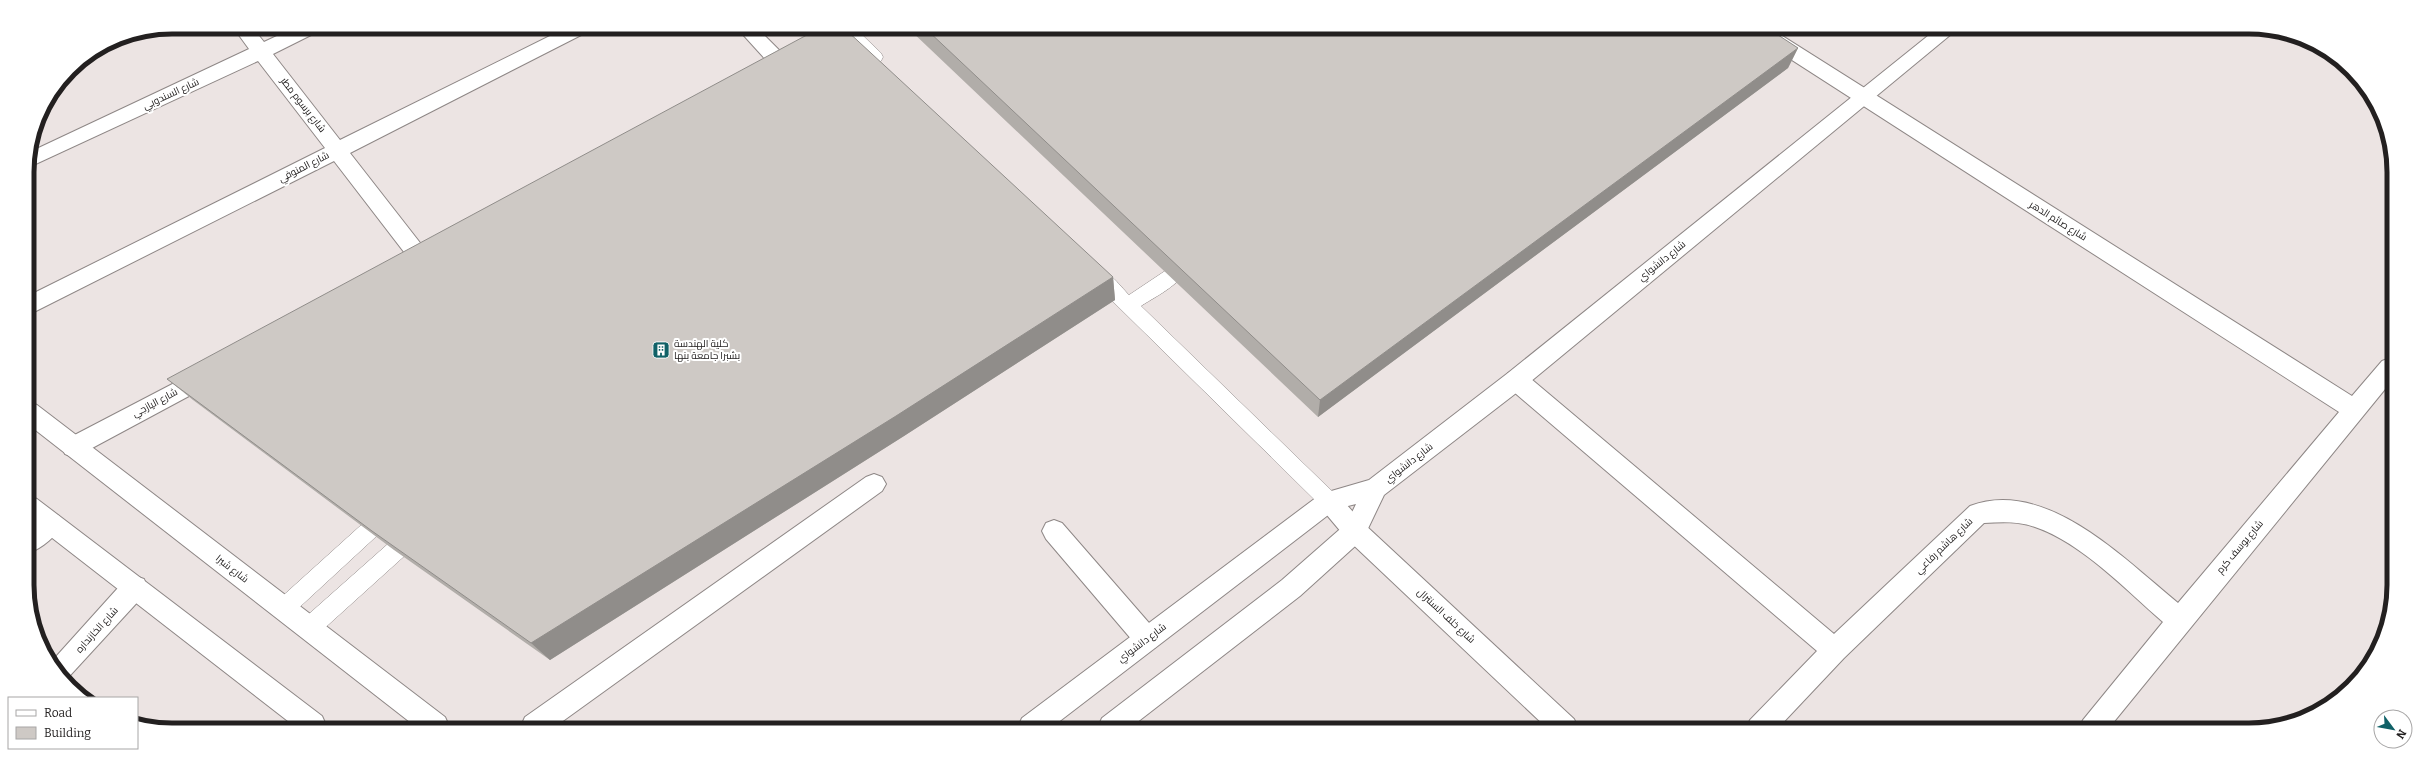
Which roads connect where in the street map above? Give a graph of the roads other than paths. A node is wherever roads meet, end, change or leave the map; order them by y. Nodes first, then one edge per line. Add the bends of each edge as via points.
1 (248, 34) edge
2 (299, 34) edge
3 (568, 34) edge
4 (752, 34) edge
5 (839, 34) edge
6 (854, 34) edge
7 (1765, 34) edge
8 (1942, 34) edge
9 (828, 40) edge
10 (262, 52) junction
11 (802, 54) edge
12 (889, 71) edge
13 (789, 72) junction
14 (762, 76) edge
15 (1864, 98) junction
16 (338, 150) junction
17 (35, 158) edge
18 (1168, 244) edge
19 (421, 259) edge
20 (1086, 264) edge
21 (34, 303) edge
22 (1128, 305) junction
23 (226, 364) edge
24 (2387, 371) edge
25 (1516, 380) junction
26 (2355, 410) junction
27 (34, 416) edge
28 (73, 447) junction
29 (874, 484) dead end
30 (1376, 488) junction
31 (403, 500) edge
32 (1329, 501) junction
33 (34, 510) edge
34 (430, 519) edge
35 (51, 523) junction
36 (1054, 531) dead end
37 (1356, 531) junction
38 (34, 538) edge
39 (135, 588) junction
40 (283, 608) junction
41 (2180, 620) junction
42 (309, 628) junction
43 (1147, 639) junction
44 (1836, 650) junction
45 (62, 669) edge
46 (310, 723) edge
47 (432, 723) edge
48 (538, 723) edge
49 (1036, 723) edge
50 (1116, 723) edge
51 (1560, 723) edge
52 (1765, 723) edge
53 (2097, 723) edge

1 - 10 street, شارع برسوم مطر
2 - 10 street, شارع السندوبي
3 - 16 street, شارع المنوفي
4 - 13 street
5 - 9 street
6 - 12 lane
7 - 15 street, شارع صائم الدهر
8 - 15 street, شارع دانشواي
10 - 16 street, شارع برسوم مطر
10 - 17 street, شارع السندوبي
11 - 13 street
13 - 14 street
15 - 25 street, شارع دانشواي
15 - 26 street, شارع صائم الدهر
16 - 19 street, شارع برسوم مطر
16 - 21 street, شارع المنوفي
18 - 22 lane via 1179,254 1180,261 1176,273
20 - 22 lane
22 - 32 lane
23 - 28 street, شارع اليازجي
24 - 26 street, شارع يوسف كرم
25 - 30 street, شارع دانشواي
25 - 44 street
26 - 41 street, شارع يوسف كرم
27 - 28 street, شارع شبرا
28 - 40 street, شارع شبرا
29 - 48 street
30 - 32 street, شارع دانشواي
30 - 37 street, شارع دانشواي
31 - 40 lane
32 - 37 street, شارع خلف السنترال
32 - 43 street, شارع دانشواي
33 - 35 street
34 - 42 lane
35 - 38 street
35 - 39 street
36 - 43 street
37 - 50 street, شارع دانشواي via 1291,588
37 - 51 street, شارع خلف السنترال
39 - 45 street, شارع الخازنداره
39 - 46 street
40 - 42 street, شارع شبرا
41 - 44 street, شارع هاشم رفاعي via 2072,534 2039,517 2008,510 1978,513
41 - 53 street, شارع يوسف كرم
42 - 47 street, شارع شبرا
43 - 49 street, شارع دانشواي
44 - 52 street, شارع هاشم رفاعي

